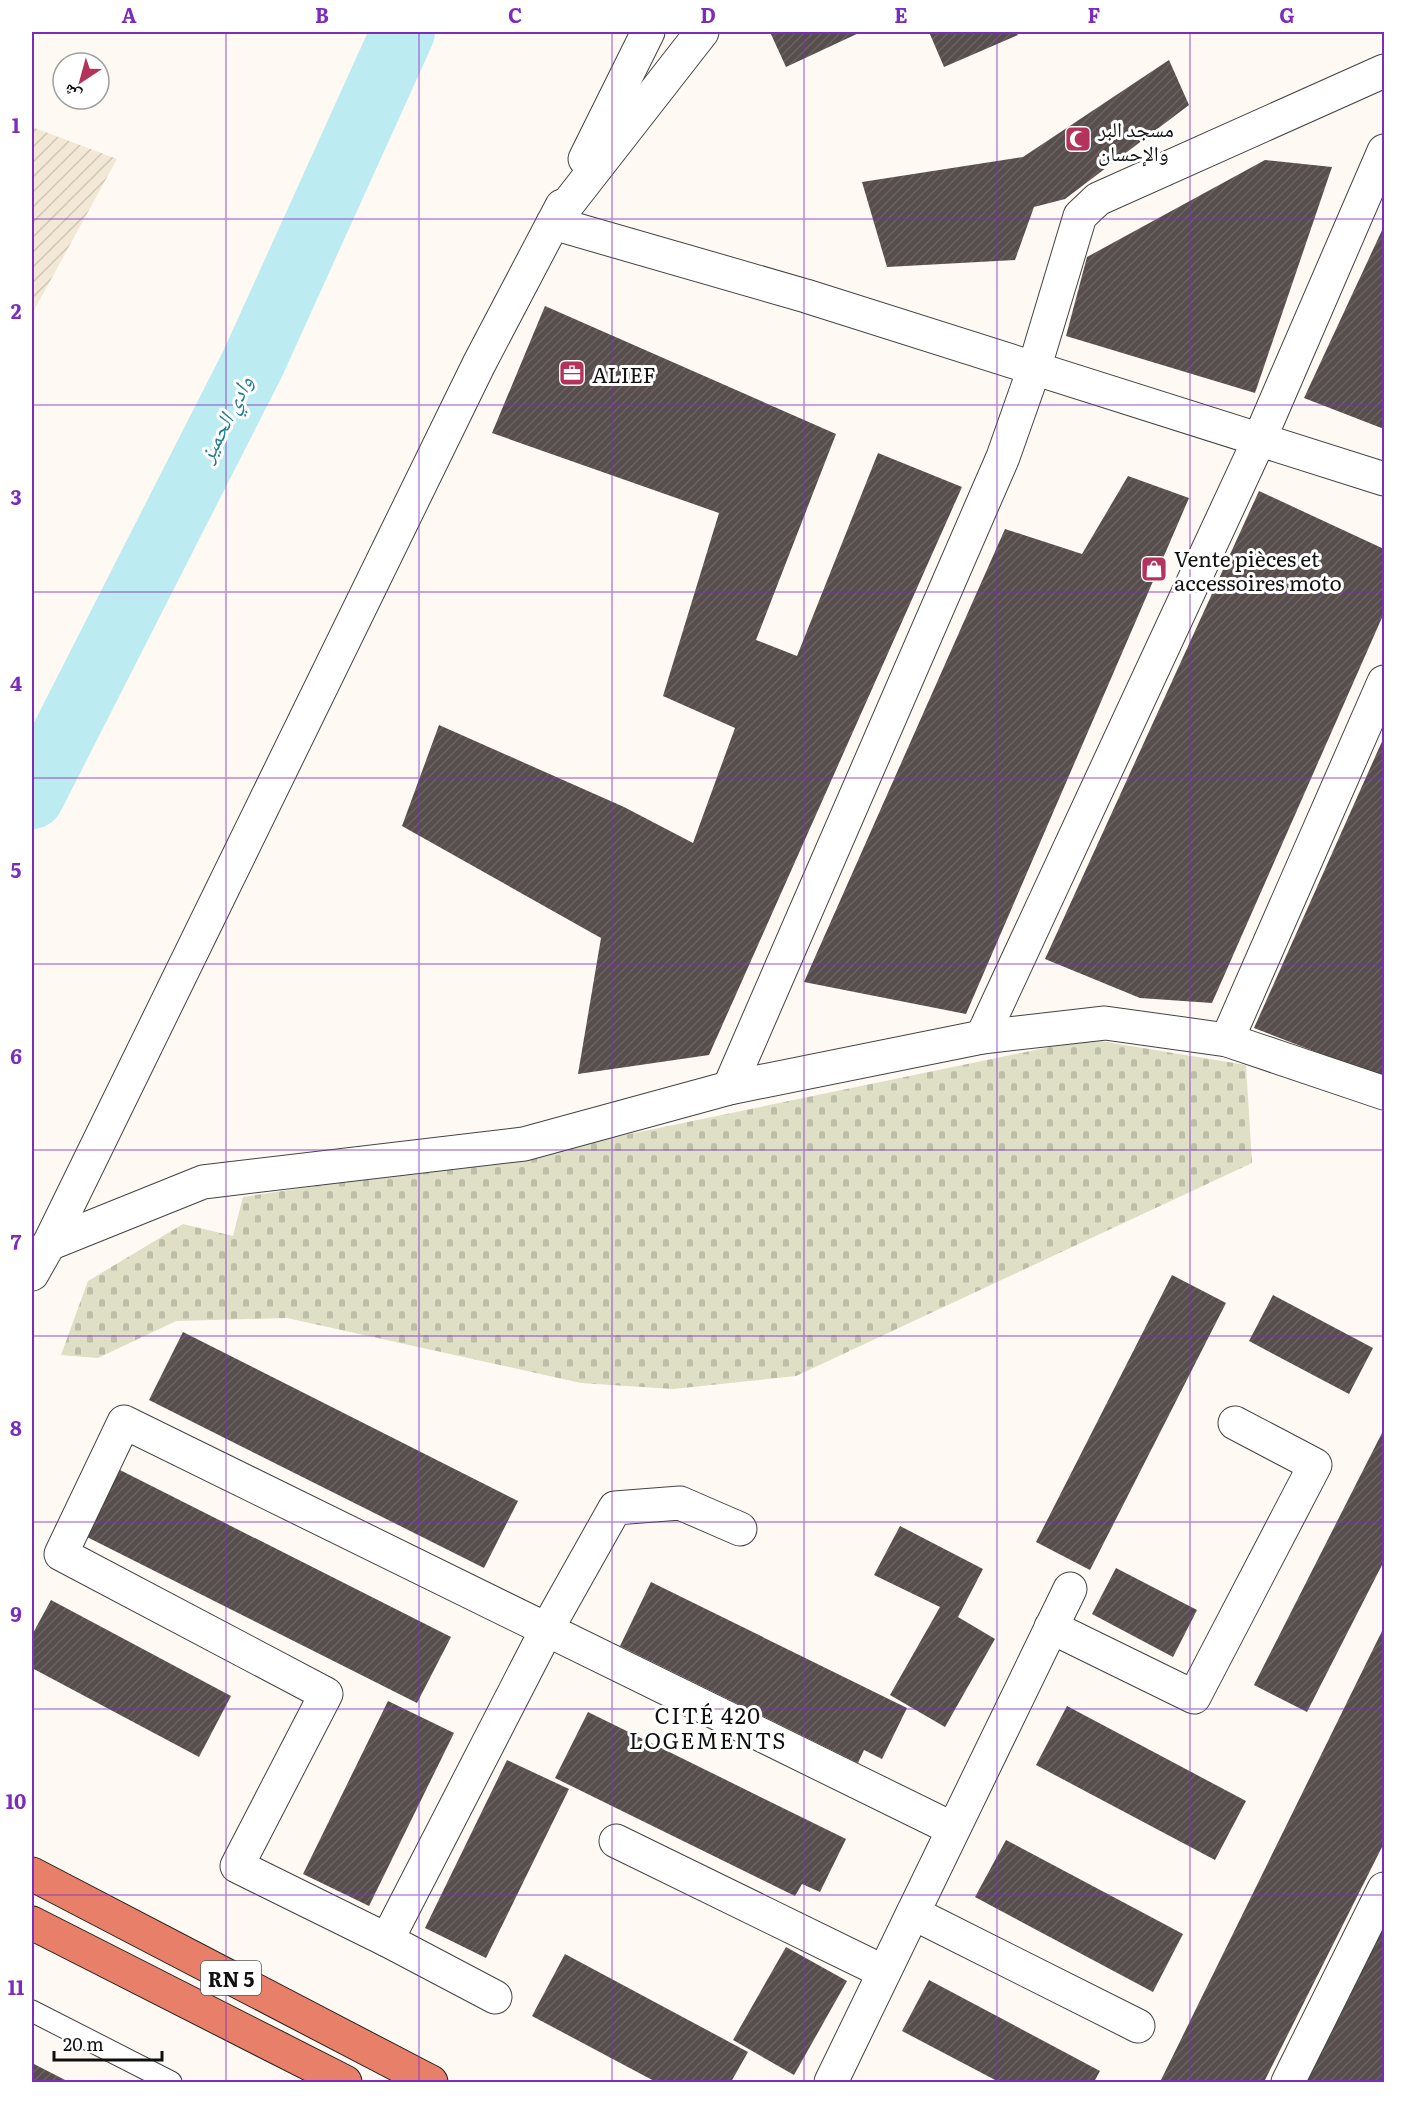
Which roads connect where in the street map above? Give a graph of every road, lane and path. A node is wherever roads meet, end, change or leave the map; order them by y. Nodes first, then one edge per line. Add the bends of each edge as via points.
1 (648, 32) edge
2 (702, 32) edge
3 (1384, 71) edge
4 (1384, 151) edge
5 (554, 223) junction
6 (1034, 369) junction
7 (1260, 438) junction
8 (1384, 479) edge
9 (1384, 682) edge
10 (982, 1037) junction
11 (1227, 1040) junction
12 (729, 1088) junction
13 (1384, 1093) edge
14 (49, 1244) junction
15 (32, 1274) edge
16 (1235, 1423) dead end
17 (740, 1529) dead end
18 (1070, 1589) dead end
19 (1051, 1628) junction
20 (547, 1629) junction
21 (953, 1829) junction
22 (616, 1841) dead end
23 (32, 1874) edge
24 (1384, 1891) edge
25 (913, 1912) junction
26 (32, 1923) edge
27 (387, 1940) junction
28 (884, 1972) junction
29 (495, 1997) dead end
30 (32, 2011) edge
31 (1138, 2026) dead end
32 (171, 2082) edge
33 (345, 2082) edge
34 (431, 2082) edge
35 (831, 2082) edge
36 (1288, 2082) edge

1 - 5 street
2 - 5 street
3 - 6 street via 1098,199 1080,216
4 - 7 street
5 - 6 street via 806,296
5 - 14 street via 479,364
6 - 7 street
6 - 12 street via 1003,457
7 - 8 street
7 - 10 street
9 - 11 street
10 - 11 street via 1106,1023
10 - 12 street
11 - 13 street
12 - 14 street via 524,1144 203,1182
14 - 15 street
16 - 19 street via 1315,1465 1194,1697
17 - 20 street via 680,1503 615,1508
18 - 19 street
19 - 21 street
20 - 21 street
20 - 27 street
20 - 27 street via 124,1422 61,1554 326,1694 237,1866
21 - 25 street
22 - 28 street
23 - 34 highway, RN 5
24 - 36 street
25 - 28 street
25 - 31 street
26 - 33 highway, RN 5
27 - 29 street
28 - 35 street
30 - 32 lane

